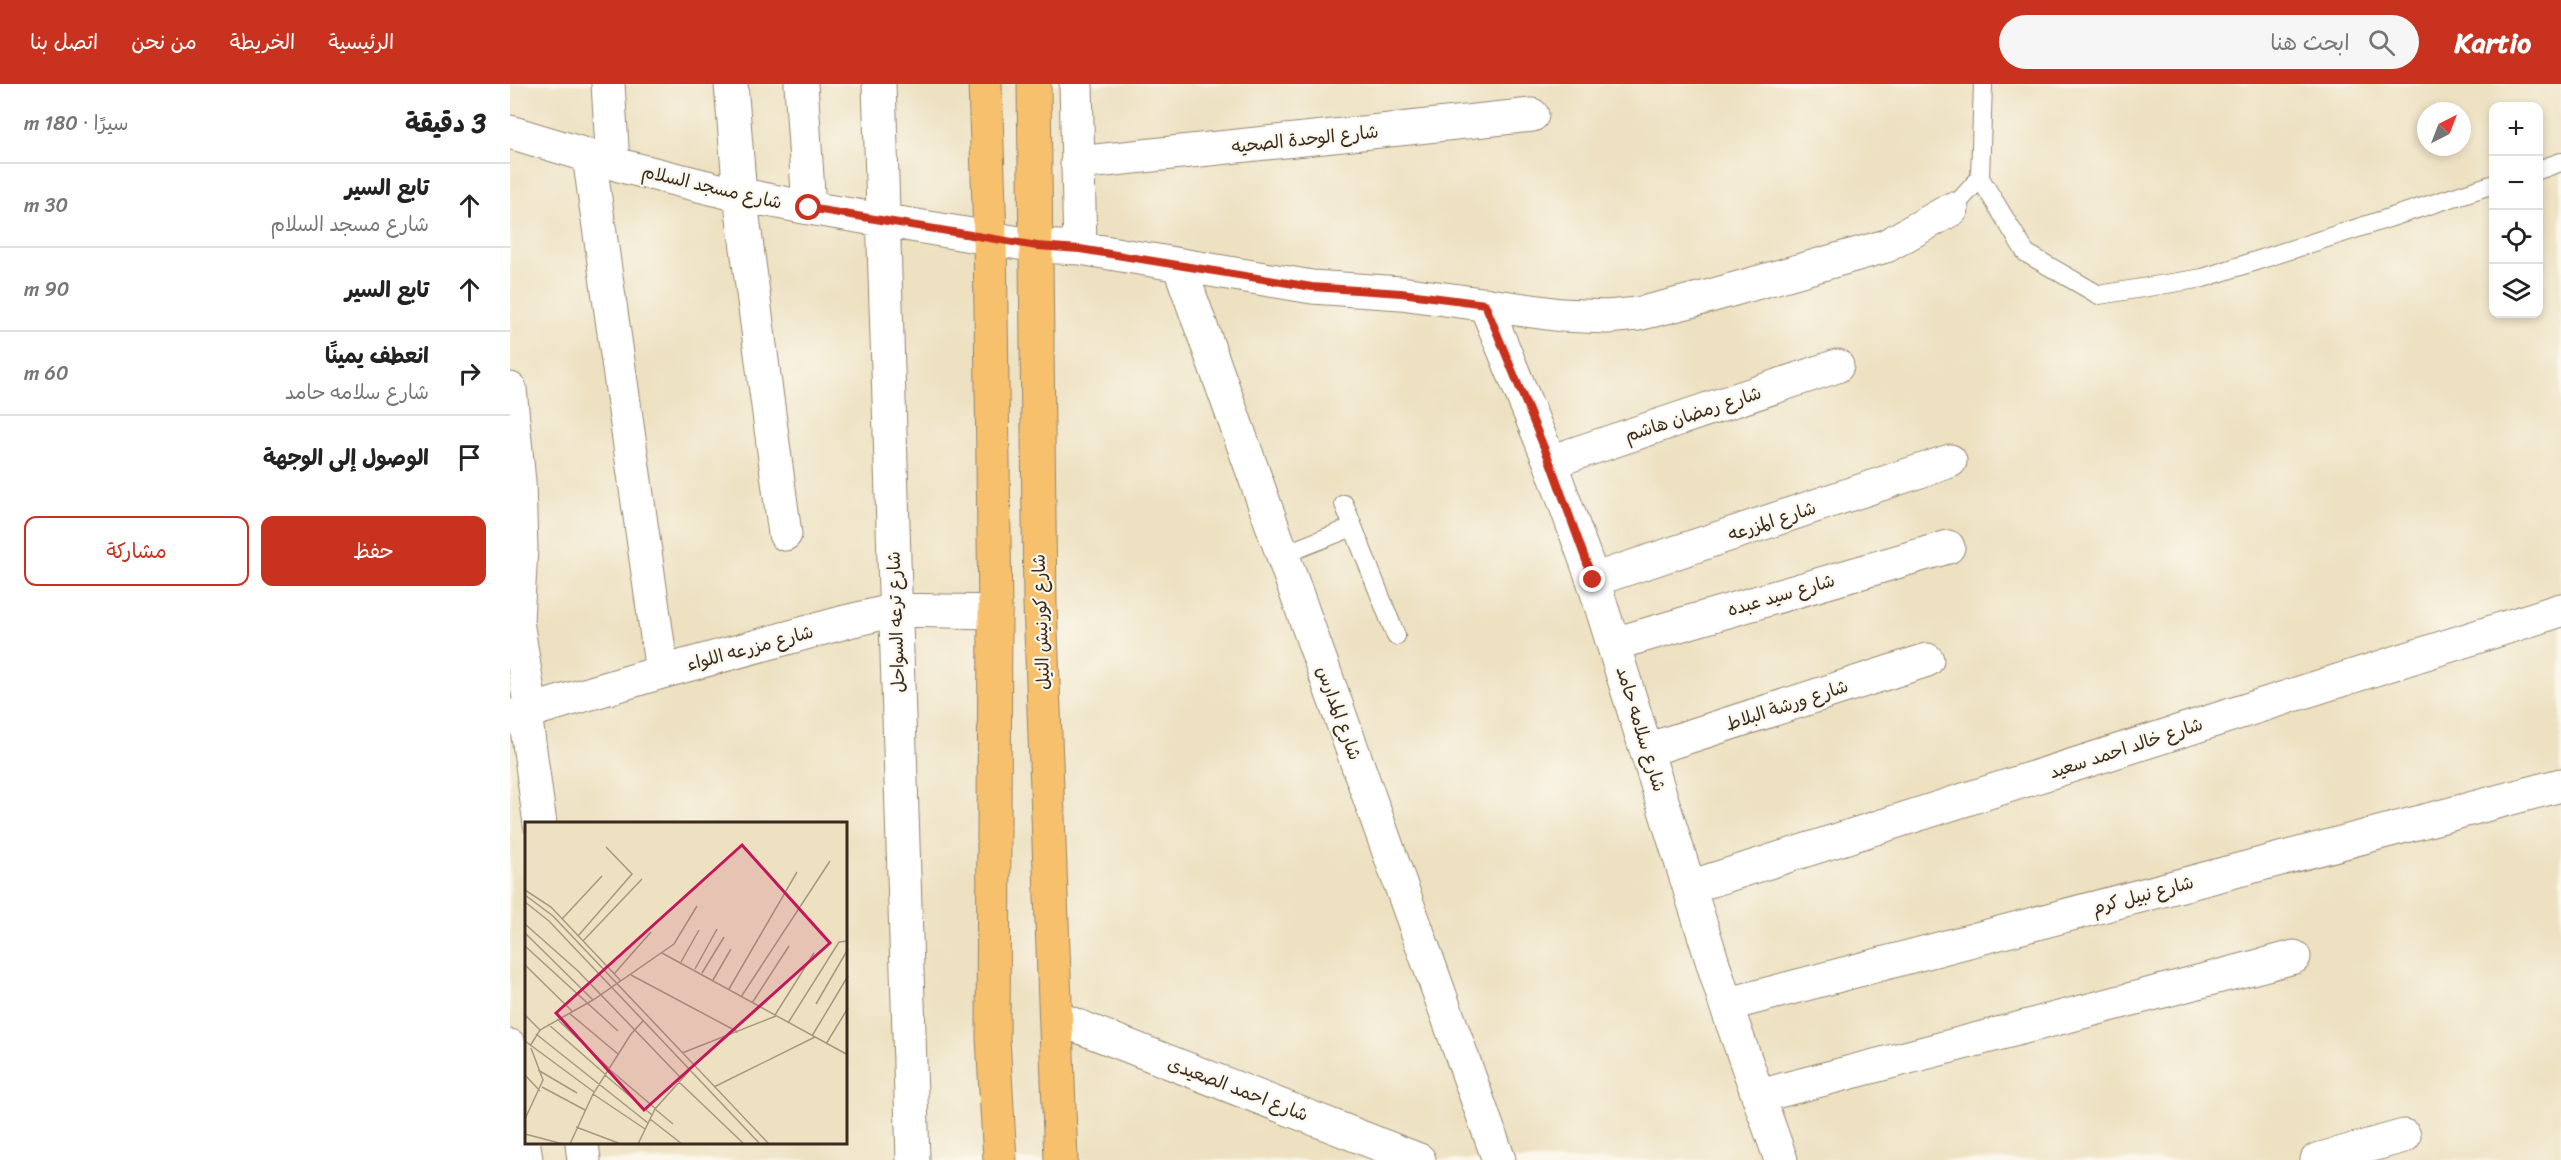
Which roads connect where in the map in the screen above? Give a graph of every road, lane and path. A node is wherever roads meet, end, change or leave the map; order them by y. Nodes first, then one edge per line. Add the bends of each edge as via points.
1 (608, 84) edge
2 (731, 84) edge
3 (801, 84) edge
4 (879, 84) edge
5 (985, 84) edge
6 (1034, 84) edge
7 (1076, 84) edge
8 (1983, 84) edge
9 (1532, 115) dead end
10 (510, 132) edge
11 (601, 159) junction
12 (2561, 162) edge
13 (1077, 163) junction
14 (2543, 168) edge
15 (1980, 178) junction
16 (2489, 185) edge
17 (740, 195) junction
18 (809, 208) junction
19 (1953, 209) joint
20 (885, 219) junction
21 (990, 237) junction
22 (1037, 246) junction
23 (1080, 249) junction
24 (1179, 265) junction
25 (1485, 304) junction
26 (1837, 366) dead end
27 (510, 389) edge
28 (1950, 461) dead end
29 (1550, 462) junction
30 (1344, 504) dead end
31 (1353, 527) junction
32 (785, 534) dead end
33 (1948, 547) dead end
34 (1282, 555) junction
35 (1593, 580) junction
36 (896, 610) junction
37 (2561, 610) edge
38 (995, 612) junction
39 (1396, 636) dead end
40 (1614, 644) junction
41 (1927, 660) dead end
42 (662, 672) junction
43 (522, 714) edge
44 (1647, 750) junction
45 (2561, 785) edge
46 (540, 822) edge
47 (1690, 887) junction
48 (2294, 957) dead end
49 (1726, 1005) junction
50 (1057, 1018) junction
51 (510, 1046) edge
52 (1759, 1096) junction
53 (2404, 1136) dead end
54 (582, 1145) edge
55 (526, 1160) edge
56 (584, 1160) edge
57 (913, 1160) edge
58 (1000, 1160) edge
59 (1061, 1160) edge
60 (1419, 1160) edge
61 (1499, 1160) edge
62 (1781, 1160) edge
63 (2317, 1160) edge

1 - 11 street
2 - 17 street
3 - 18 street
4 - 20 street, شارع ترعه السواحل
5 - 21 main road
6 - 22 main road, شارع كورنيش النيل
7 - 13 street
8 - 15 lane
9 - 13 street, شارع الوحدة الصحيه
10 - 11 street, شارع مسجد السلام
11 - 17 street, شارع مسجد السلام
11 - 42 street
12 - 14 lane
13 - 23 street
15 - 16 lane via 2026,253 2099,295 2203,278
15 - 19 lane
17 - 18 street, شارع مسجد السلام
17 - 32 street
18 - 20 street, شارع مسجد السلام
19 - 25 street, شارع مسجد السلام via 1886,246 1638,314 1560,315
20 - 21 street, شارع مسجد السلام
20 - 36 street, شارع ترعه السواحل
21 - 22 street, شارع مسجد السلام
21 - 38 main road
22 - 23 street, شارع مسجد السلام
22 - 50 main road, شارع كورنيش النيل via 1040,604
23 - 24 street, شارع مسجد السلام
24 - 25 street, شارع مسجد السلام via 1312,287
24 - 34 street, شارع المدارس
25 - 29 street, شارع سلامه حامد
26 - 29 street, شارع رمضان هاشم
27 - 43 street via 519,482 517,621
28 - 35 street, شارع المزرعه
29 - 35 street, شارع سلامه حامد
30 - 31 lane
31 - 34 lane
31 - 39 lane
33 - 40 street, شارع سيد عبده
34 - 61 street, شارع المدارس
35 - 40 street, شارع سلامه حامد
36 - 38 street, شارع مزرعه اللواء
36 - 42 street, شارع مزرعه اللواء
36 - 57 street, شارع ترعه السواحل
37 - 47 street, شارع خالد احمد سعيد
38 - 58 main road via 993,1039
40 - 44 street, شارع سلامه حامد
41 - 44 street, شارع ورشة البلاط
42 - 43 street, شارع مزرعه اللواء
43 - 46 street
44 - 47 street, شارع سلامه حامد
45 - 49 street, شارع نبيل كرم
47 - 49 street, شارع سلامه حامد
48 - 52 street
49 - 52 street, شارع سلامه حامد
50 - 59 main road, شارع كورنيش النيل
50 - 60 street, شارع احمد الصعيدى
51 - 55 street
52 - 62 street, شارع سلامه حامد
53 - 63 street
54 - 56 street

